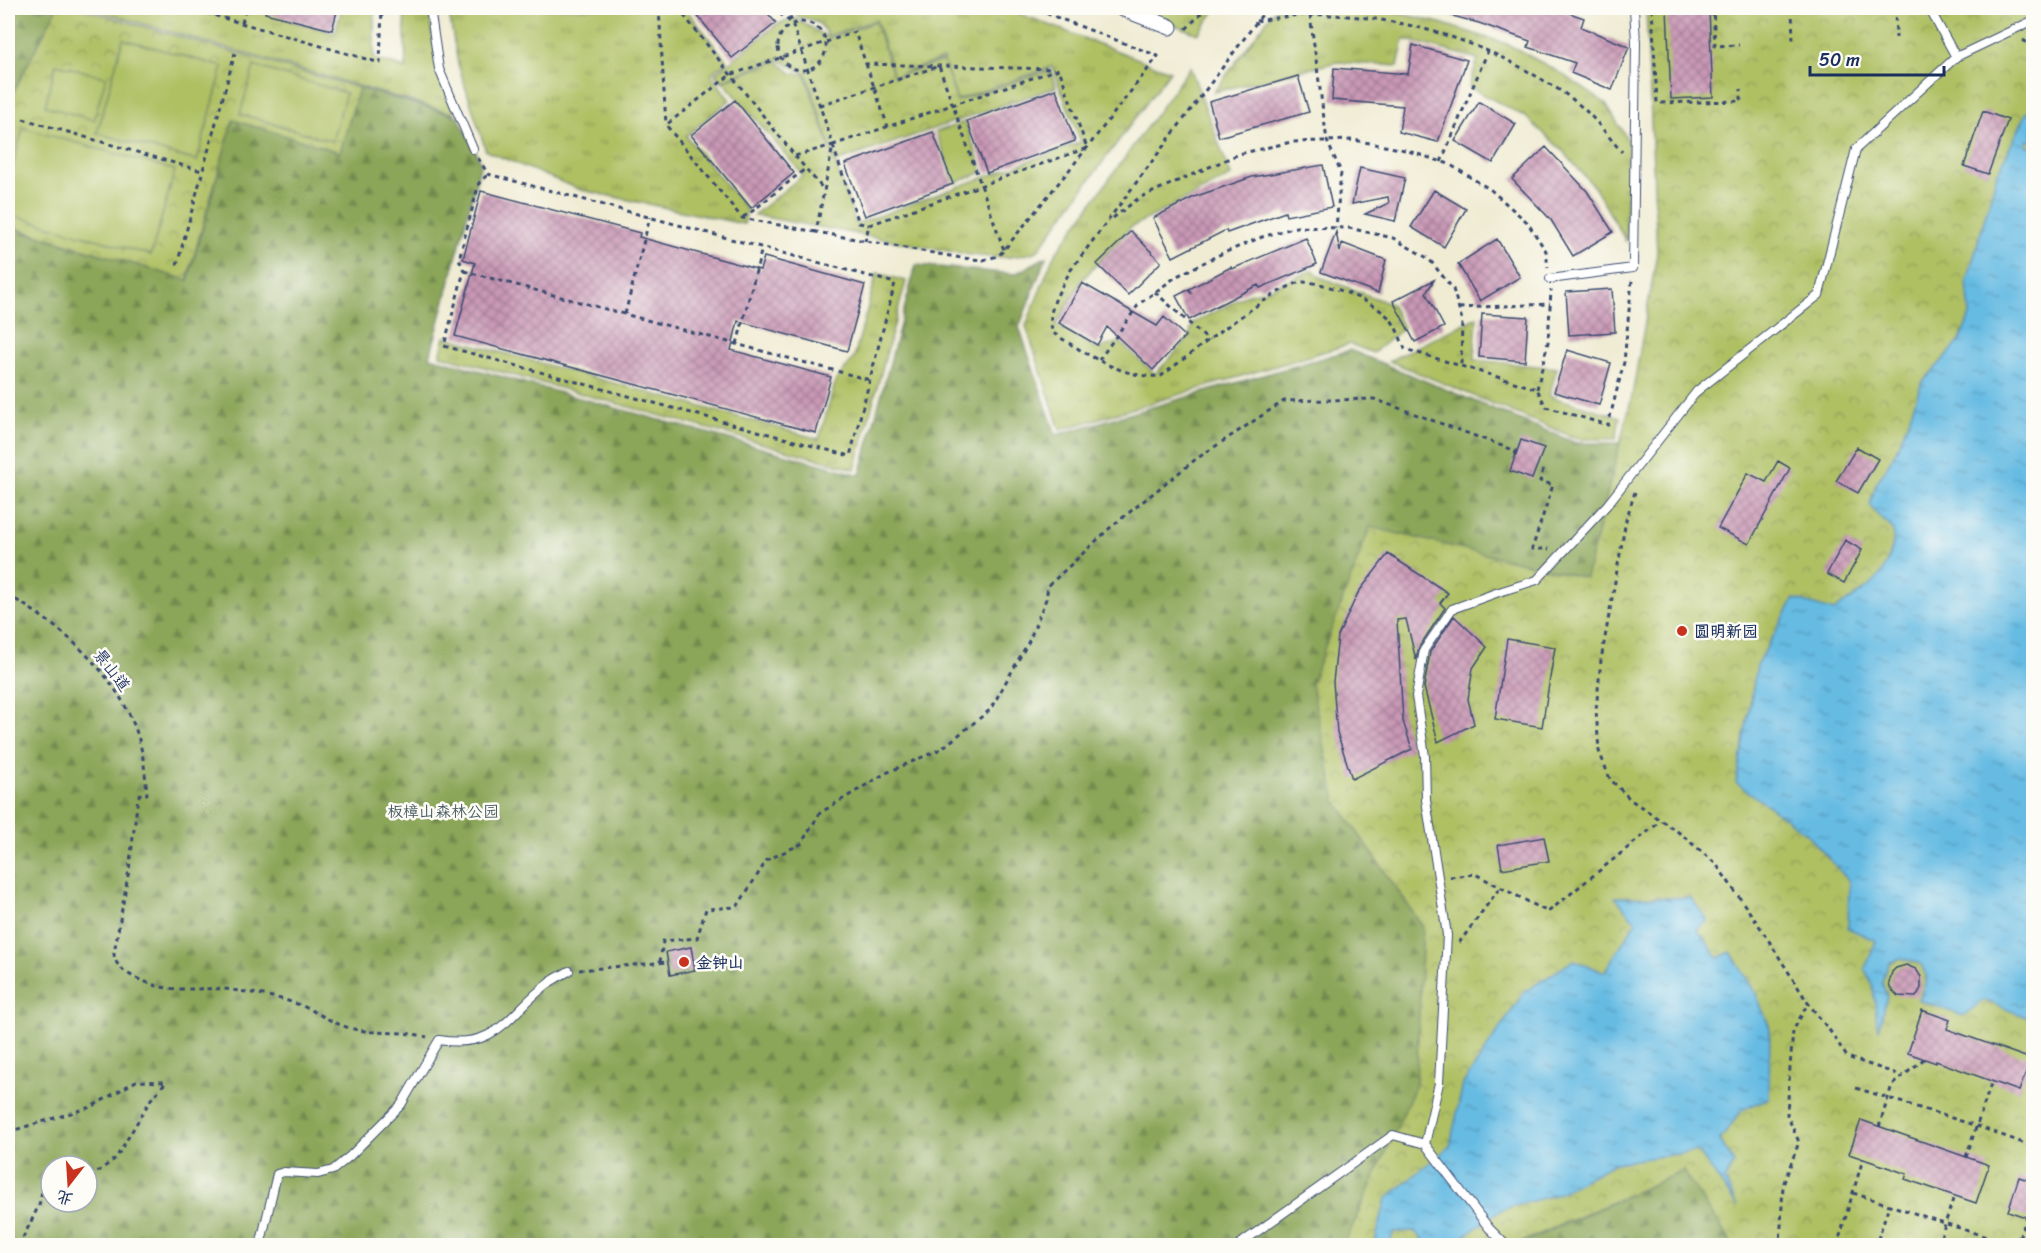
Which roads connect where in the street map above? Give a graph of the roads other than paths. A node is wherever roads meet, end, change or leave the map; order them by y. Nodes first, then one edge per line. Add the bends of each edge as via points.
1 (430, 8) edge
2 (1121, 8) edge
3 (1634, 8) edge
4 (1929, 8) edge
5 (2034, 20) edge
6 (1170, 27) road end
7 (1956, 57) junction
8 (473, 149) road end
9 (1550, 279) road end
10 (569, 971) road end
11 (1425, 1144) junction
12 (260, 1245) edge
13 (1236, 1245) edge
14 (1507, 1245) edge

1 - 8 lane via 439,69
2 - 6 street
3 - 9 lane via 1633,268
4 - 7 lane
5 - 7 lane
7 - 11 lane via 1856,149 1819,295 1697,391 1607,505 1537,580 1452,609 1424,650 1416,696 1425,756 1426,800 1447,934 1439,1083
10 - 12 lane via 549,983 496,1032 455,1043 439,1040 401,1105 333,1170 277,1174
11 - 13 lane via 1393,1135
11 - 14 lane via 1489,1228

